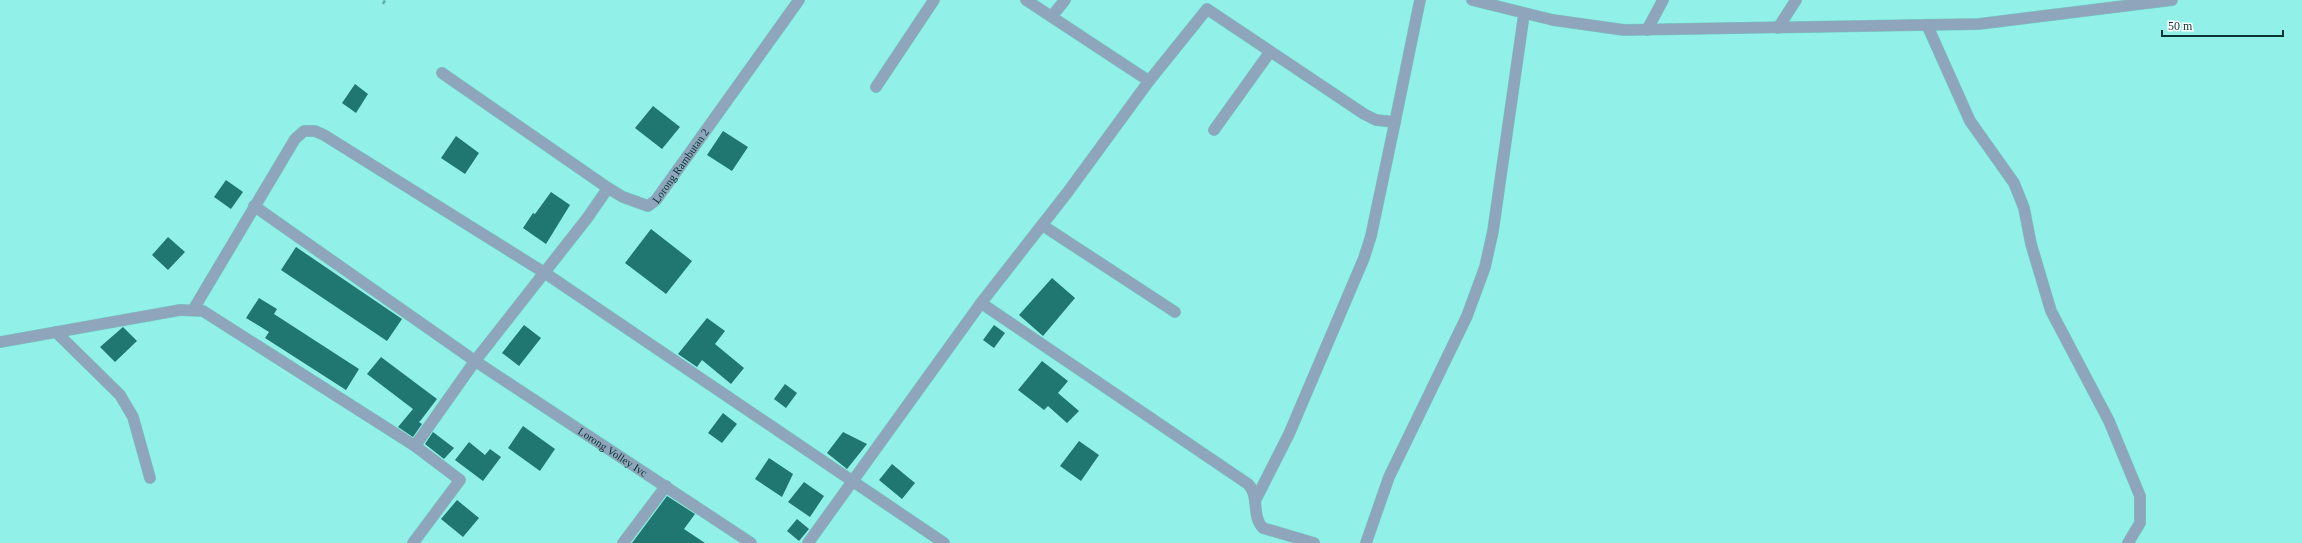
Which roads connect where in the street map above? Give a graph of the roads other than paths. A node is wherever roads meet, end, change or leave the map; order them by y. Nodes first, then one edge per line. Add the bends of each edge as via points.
1 (799, 0) edge
2 (934, 0) edge
3 (1026, 0) edge
4 (1065, 0) edge
5 (1214, 0) edge
6 (1420, 0) edge
7 (1472, 0) edge
8 (1663, 0) edge
9 (1796, 0) edge
10 (2172, 0) edge
11 (1207, 9) junction
12 (1524, 14) junction
13 (1052, 16) junction
14 (1927, 25) junction
15 (1778, 28) junction
16 (1647, 30) junction
17 (1270, 52) junction
18 (442, 73) dead end
19 (1149, 82) junction
20 (876, 87) dead end
21 (1394, 122) junction
22 (1214, 130) dead end
23 (608, 188) junction
24 (254, 206) junction
25 (1042, 225) junction
26 (545, 273) junction
27 (981, 303) junction
28 (193, 310) junction
29 (1175, 312) dead end
30 (56, 332) junction
31 (0, 342) edge
32 (475, 361) junction
33 (415, 446) junction
34 (150, 478) dead end
35 (853, 481) junction
36 (666, 486) junction
37 (1255, 501) junction
38 (413, 543) edge
39 (624, 543) edge
40 (752, 543) edge
41 (808, 543) edge
42 (944, 543) edge
43 (1314, 543) edge
44 (1366, 543) edge
45 (2128, 543) edge

1 - 23 street, Lorong Rambutan 2 via 653,203 643,206
2 - 20 street
3 - 13 street
4 - 13 street
5 - 11 street
6 - 21 street
7 - 12 street
8 - 16 street
9 - 15 street
10 - 14 street via 2021,20
11 - 17 street
11 - 19 street
12 - 16 street via 1573,24
12 - 44 street via 1493,231 1485,267 1467,316 1389,477
13 - 19 street
14 - 15 street
14 - 45 street via 1970,121 2014,183 2024,208 2031,244 2051,311 2109,421 2140,496 2140,524
15 - 16 street
17 - 21 street via 1371,118
17 - 22 street
18 - 23 street, Lorong Rambutan 2
19 - 25 street
21 - 37 street via 1371,236 1364,258 1289,434
23 - 26 street
24 - 26 street via 295,139 304,131 315,131
24 - 28 street
24 - 32 street, Lorong Volley Ivc
25 - 27 street
25 - 29 street
26 - 32 street
26 - 35 street
27 - 35 street
27 - 37 street via 1241,479 1252,488
28 - 30 street via 180,310
28 - 33 street via 213,316
30 - 31 street
30 - 34 street via 120,395 133,417
32 - 33 street
32 - 36 street, Lorong Volley Ivc
33 - 38 street via 460,480
35 - 41 street
35 - 42 street
36 - 39 street
36 - 40 street, Lorong Volley Ivc
37 - 43 street via 1259,522 1263,528

